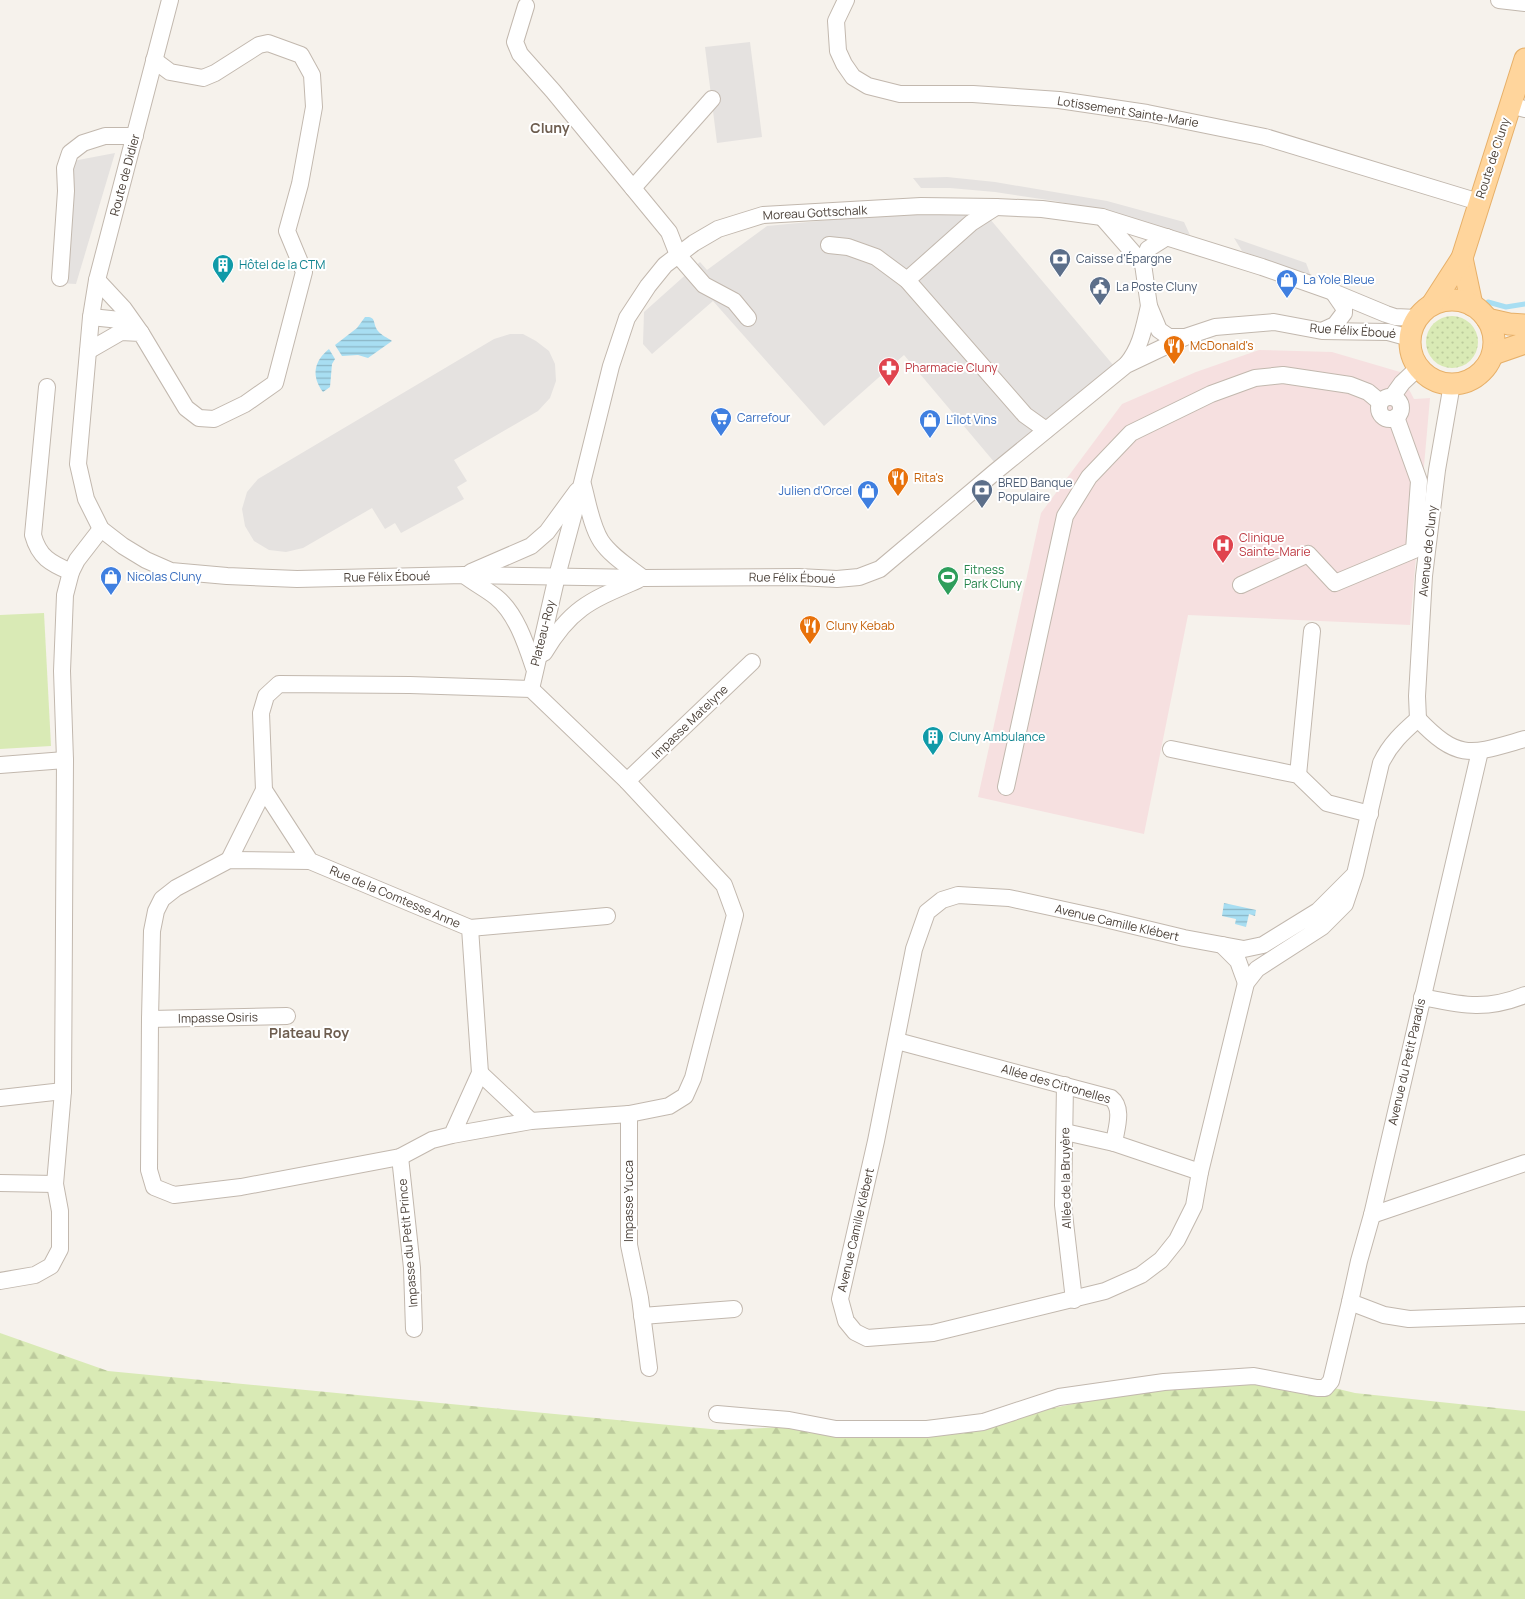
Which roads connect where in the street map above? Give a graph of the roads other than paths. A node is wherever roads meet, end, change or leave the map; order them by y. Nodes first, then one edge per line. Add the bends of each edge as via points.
1 (170, 0) edge
2 (846, 0) edge
3 (1499, 0) edge
4 (1525, 3) edge
5 (526, 6) dead end
6 (1525, 59) edge
7 (154, 60) junction
8 (712, 99) dead end
9 (1517, 107) edge
10 (135, 136) junction
11 (633, 188) junction
12 (1479, 202) junction
13 (996, 207) junction
14 (1102, 217) junction
15 (1167, 237) junction
16 (829, 245) dead end
17 (678, 255) junction
18 (1462, 258) junction
19 (1143, 264) junction
20 (60, 278) dead end
21 (97, 280) junction
22 (907, 280) junction
23 (1333, 292) junction
24 (1433, 303) junction
25 (1472, 304) junction
26 (1150, 306) junction
27 (91, 317) junction
28 (748, 318) dead end
29 (1487, 319) junction
30 (1525, 325) edge
31 (1413, 328) junction
32 (1322, 331) junction
33 (141, 334) junction
34 (1184, 337) junction
35 (1525, 343) edge
36 (88, 351) junction
37 (1493, 354) junction
38 (1126, 366) junction
39 (1418, 368) junction
40 (1452, 384) junction
41 (47, 387) dead end
42 (1392, 405) junction
43 (1046, 430) junction
44 (582, 483) junction
45 (101, 529) junction
46 (71, 572) junction
47 (464, 575) junction
48 (557, 576) junction
49 (643, 578) junction
50 (1241, 585) dead end
51 (1312, 631) dead end
52 (752, 662) dead end
53 (534, 668) junction
54 (531, 690) junction
55 (1418, 719) junction
56 (1525, 739) edge
57 (1171, 750) dead end
58 (1480, 751) junction
59 (65, 760) junction
60 (0, 765) edge
61 (1298, 775) junction
62 (627, 781) junction
63 (1006, 787) dead end
64 (264, 790) junction
65 (1370, 814) junction
66 (229, 860) junction
67 (310, 861) junction
68 (1355, 874) junction
69 (607, 916) dead end
70 (470, 928) junction
71 (1222, 944) junction
72 (1246, 984) junction
73 (1525, 995) edge
74 (1422, 997) junction
75 (287, 1016) dead end
76 (150, 1019) junction
77 (896, 1041) junction
78 (480, 1073) junction
79 (1065, 1085) junction
80 (63, 1090) junction
81 (0, 1098) edge
82 (629, 1114) junction
83 (531, 1121) junction
84 (1065, 1132) junction
85 (452, 1136) junction
86 (1114, 1143) junction
87 (400, 1157) junction
88 (1525, 1162) edge
89 (1200, 1172) junction
90 (0, 1183) edge
91 (56, 1184) junction
92 (1372, 1215) junction
93 (0, 1281) edge
94 (1074, 1300) junction
95 (1350, 1302) junction
96 (734, 1308) dead end
97 (1525, 1315) edge
98 (642, 1316) junction
99 (414, 1330) dead end
100 (649, 1368) dead end
101 (717, 1414) dead end

1 - 7 street, Route de Didier
2 - 12 street, Lotissement Sainte-Marie via 836,21 838,51 853,78 868,86 900,94 973,94 1059,100 1147,113 1265,137
3 - 4 street
5 - 11 street via 515,42 520,54
6 - 9 main road, Route de Cluny
7 - 10 street, Route de Didier
7 - 33 street via 170,72 203,78 259,45 268,43 301,55 312,75 314,107 288,231 304,272 275,383 245,404 214,419 199,418 186,408
8 - 11 street
9 - 12 main road, Route de Cluny
10 - 20 street via 105,136 70,153 65,168
10 - 21 street, Route de Didier
11 - 17 street via 669,232
12 - 18 main road, Route de Cluny
13 - 14 street, Moreau Gottschalk
13 - 17 street, Moreau Gottschalk via 921,206 762,215 718,229
13 - 22 street via 971,223
14 - 15 street, Moreau Gottschalk
14 - 19 street
15 - 19 street via 1148,249
15 - 23 street, Moreau Gottschalk
16 - 22 street via 848,247 876,257
17 - 28 street via 704,285 734,301
17 - 44 street, Moreau Gottschalk via 665,265 627,318 611,366
18 - 24 main road, Route de Cluny
18 - 25 main road, Route de Cluny
19 - 26 street
21 - 27 street, Route de Didier
21 - 33 street via 124,309
22 - 43 street via 1025,415
23 - 31 street, Moreau Gottschalk via 1395,317
23 - 32 street via 1344,308 1344,314 1335,325
24 - 25 main road via 1457,300
24 - 31 main road via 1421,312
25 - 29 main road
26 - 34 street via 1159,330 1169,337
26 - 38 street via 1140,343
27 - 33 street via 120,320
27 - 36 street, Route de Didier
29 - 30 main road
29 - 37 main road via 1494,336
31 - 32 street, Rue Félix Éboué via 1388,332
31 - 39 main road via 1410,348
32 - 34 street, Rue Félix Éboué via 1274,322 1215,327
33 - 36 street via 121,332
34 - 38 street, Rue Félix Éboué
35 - 37 main road
36 - 45 street, Route de Didier via 78,464 86,499
37 - 40 main road via 1478,376
38 - 43 street, Rue Félix Éboué
39 - 40 main road via 1439,382
39 - 42 street via 1402,382
40 - 55 street, Avenue de Cluny via 1424,576
41 - 46 street via 33,535 37,549 54,565
42 - 50 street via 1419,481 1414,550 1335,583 1308,554
42 - 63 street via 1350,385 1282,375 1255,378 1211,394 1132,433 1089,476 1065,516
43 - 49 street, Rue Félix Éboué via 880,569 859,577
44 - 47 street via 547,532 530,546
44 - 48 street, Moreau Gottschalk
44 - 49 street via 601,541
45 - 46 street
45 - 47 street, Rue Félix Éboué via 146,560 171,571 297,578
46 - 59 street via 65,595
47 - 48 street, Rue Félix Éboué
47 - 53 street via 498,598 512,616
48 - 49 street, Rue Félix Éboué
48 - 53 street, Plateau-Roy
49 - 53 street via 590,601 572,615
51 - 61 street
52 - 62 street, Impasse Matelyne
53 - 54 street, Plateau-Roy
54 - 62 street
54 - 64 street via 279,684 266,696 261,713
55 - 58 street via 1434,736 1452,748
55 - 65 street, Avenue Camille Klébert via 1387,750
56 - 58 street
57 - 61 street
58 - 74 street, Avenue du Petit Paradis
59 - 60 street
59 - 80 street
61 - 65 street via 1327,803
62 - 82 street via 724,885 735,915 685,1096 669,1106
64 - 66 street
64 - 67 street
65 - 68 street, Avenue Camille Klébert
66 - 67 street, Rue de la Comtesse Anne
66 - 76 street, Rue de la Comtesse Anne via 176,888 162,899 156,911 152,930
67 - 70 street, Rue de la Comtesse Anne
68 - 71 street, Avenue Camille Klébert via 1318,910 1263,945 1244,949
68 - 72 street, Avenue Camille Klébert via 1345,904 1322,927 1257,969
69 - 70 street
70 - 78 street, Rue de la Comtesse Anne
71 - 72 street via 1238,961
71 - 77 street, Avenue Camille Klébert via 1009,898 958,895 942,900 926,912 914,949
72 - 89 street, Avenue Camille Klébert
73 - 74 street via 1485,1006
74 - 92 street, Avenue du Petit Paradis
75 - 76 street, Impasse Osiris
76 - 87 street, Rue de la Comtesse Anne via 149,1170 154,1187 174,1195 231,1188
77 - 79 street, Allée des Citronelles
77 - 94 street, Avenue Camille Klébert via 840,1299 846,1321 855,1332 867,1338 933,1334
78 - 83 street
78 - 85 street, Rue de la Comtesse Anne
79 - 84 street, Allée de la Bruyère
79 - 86 street, Allée des Citronelles via 1116,1102
80 - 81 street
80 - 91 street
82 - 83 street
82 - 98 street, Impasse Yucca via 629,1245
83 - 85 street
84 - 86 street
84 - 94 street, Allée de la Bruyère via 1064,1205
85 - 87 street, Rue de la Comtesse Anne via 432,1140
86 - 89 street
87 - 99 street, Impasse du Petit Prince via 412,1268
88 - 92 street
89 - 94 street, Avenue Camille Klébert via 1194,1206 1177,1240 1161,1260 1141,1275
90 - 91 street
91 - 93 street via 60,1249 51,1266 34,1274
92 - 95 street, Avenue du Petit Paradis
95 - 97 street via 1384,1315 1409,1319
95 - 101 street, Avenue du Petit Paradis via 1330,1381 1325,1388 1254,1376 1164,1382 1059,1397 983,1422 927,1429 836,1429 788,1420
96 - 98 street
98 - 100 street, Impasse Yucca

